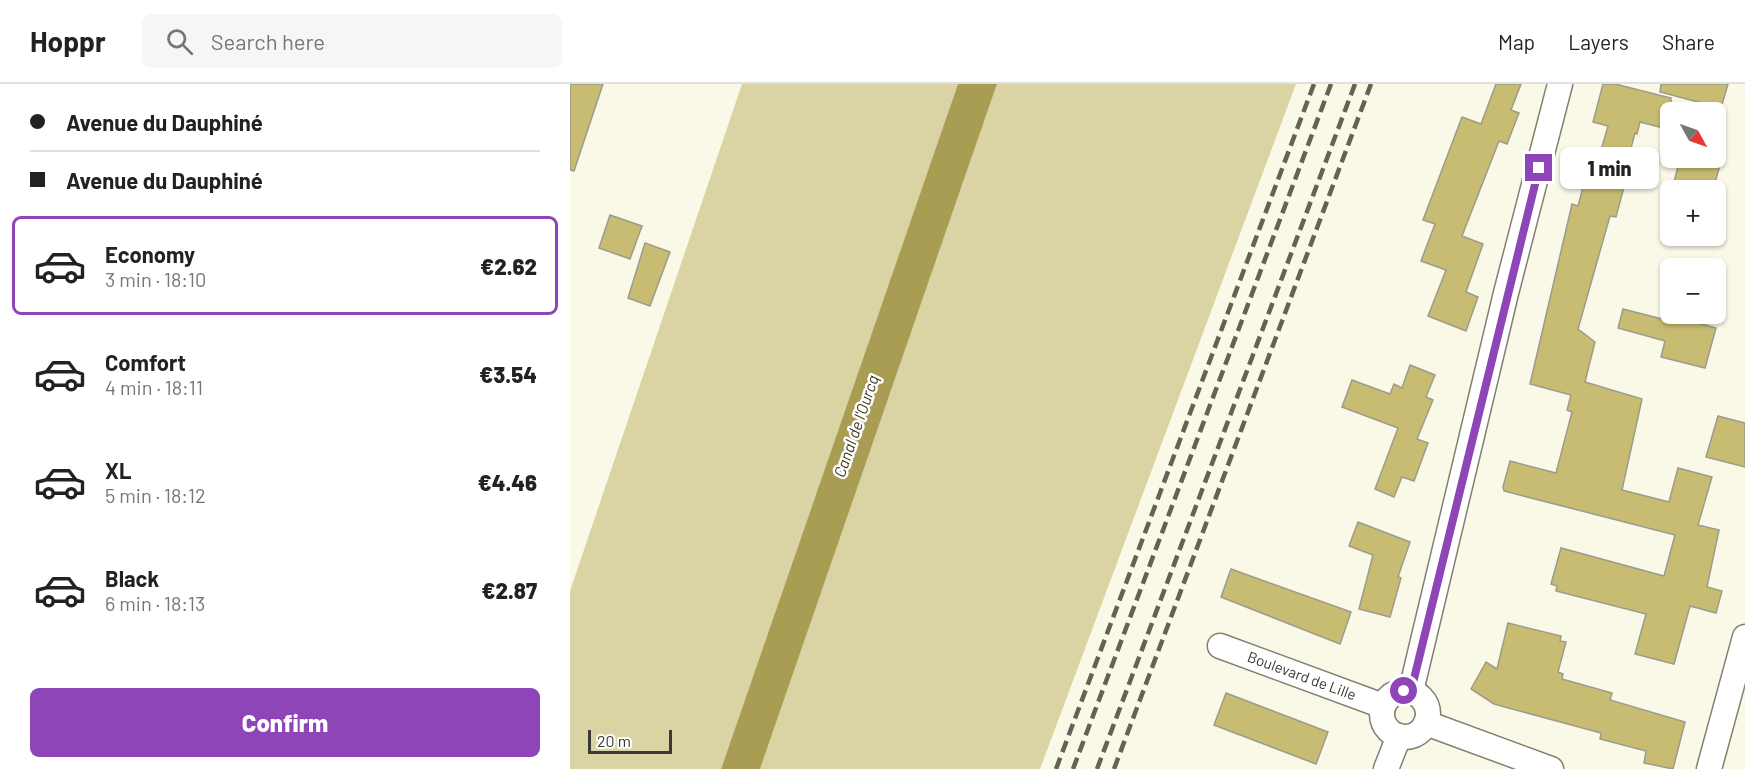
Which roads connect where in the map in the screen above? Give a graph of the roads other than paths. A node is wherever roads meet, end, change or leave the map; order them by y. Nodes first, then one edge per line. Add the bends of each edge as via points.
1 (1560, 84) edge
2 (1745, 637) edge
3 (1220, 646) dead end
4 (1411, 691) junction
5 (1383, 706) junction
6 (1426, 723) junction
7 (1399, 736) junction
8 (1386, 769) edge
9 (1551, 769) edge
10 (1709, 769) edge

1 - 4 street
2 - 10 street
3 - 5 street, Boulevard de Lille
4 - 5 street via 1397,692
4 - 6 street via 1426,704
5 - 7 street via 1386,728
6 - 7 street via 1417,734
6 - 9 street
7 - 8 street

